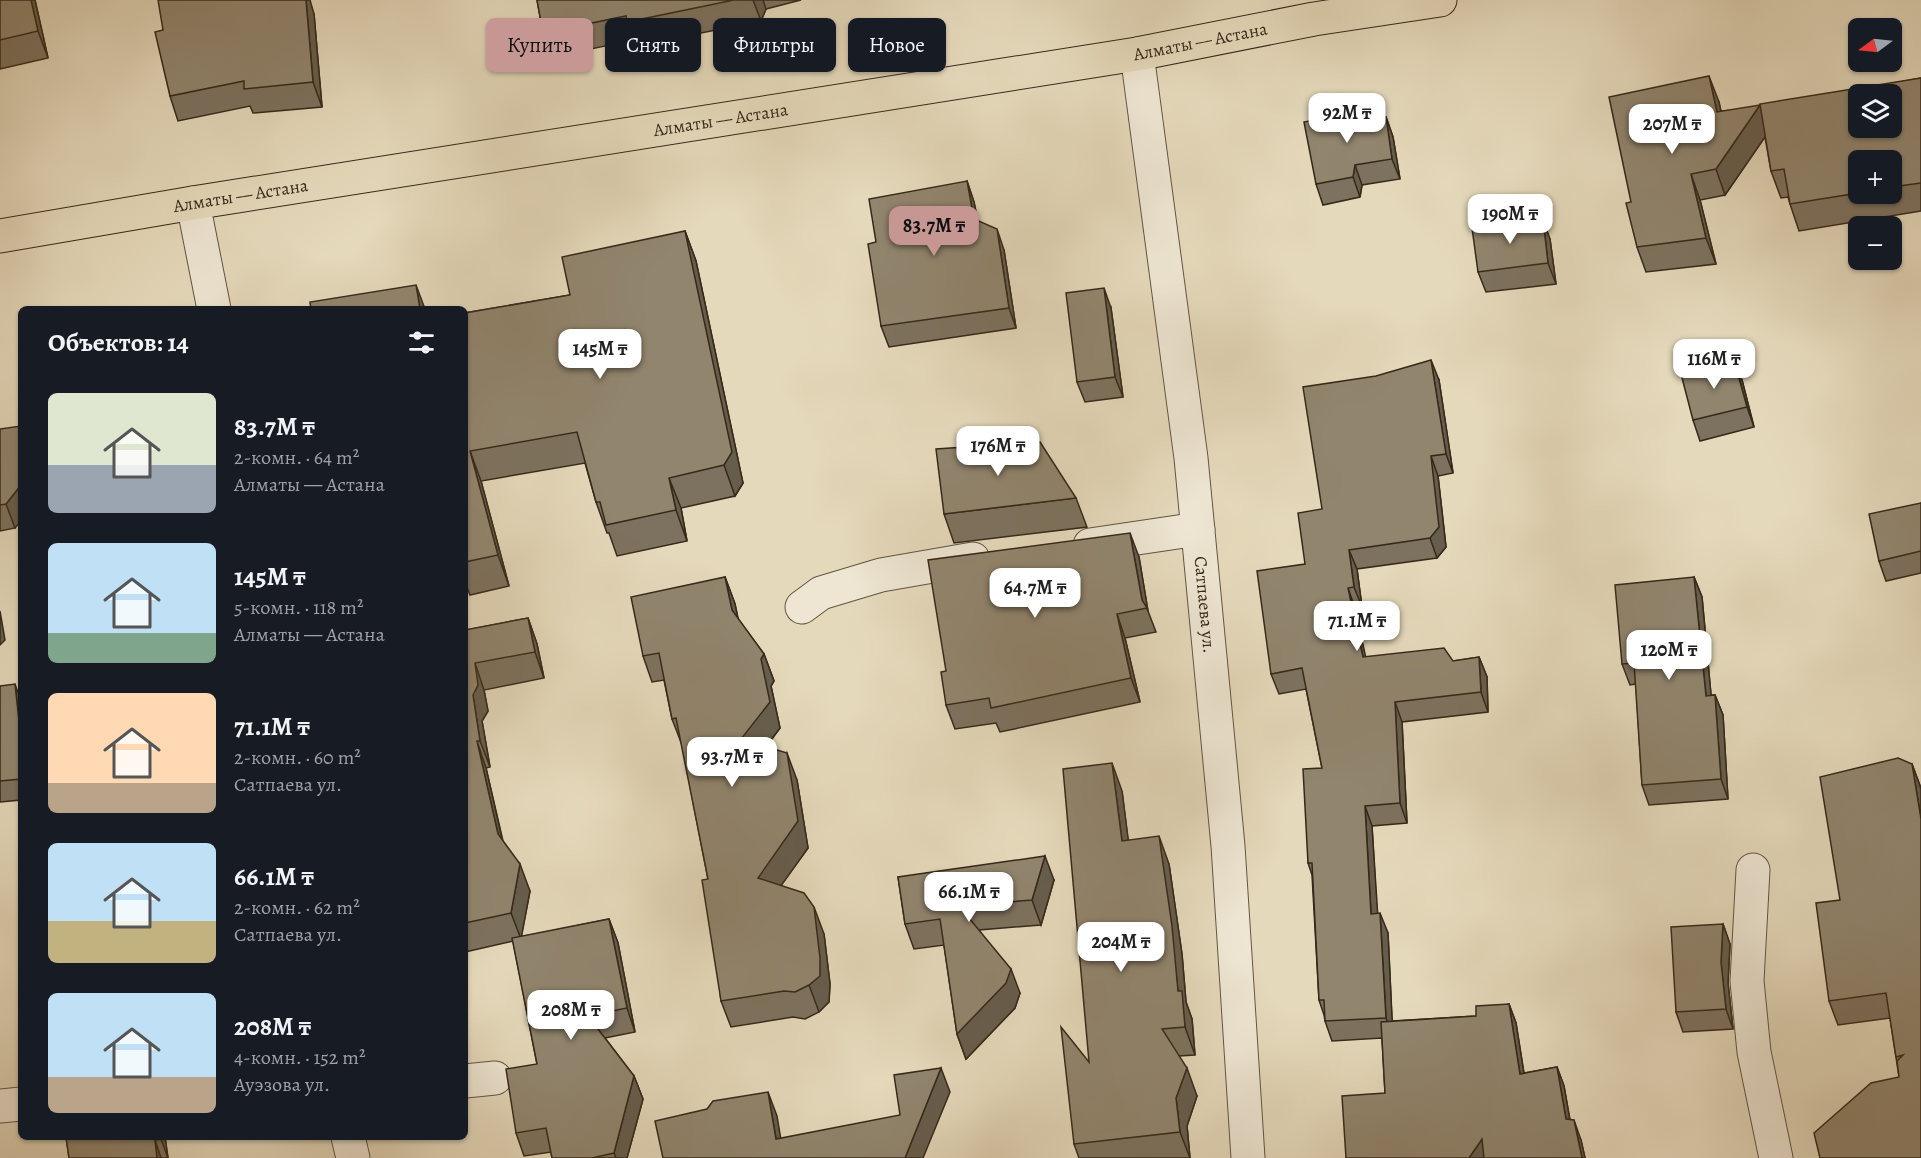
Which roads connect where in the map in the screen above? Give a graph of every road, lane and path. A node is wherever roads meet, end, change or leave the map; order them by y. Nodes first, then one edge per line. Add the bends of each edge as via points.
1 (1440, 0) edge
2 (1137, 54) junction
3 (194, 202) junction
4 (0, 236) edge
5 (213, 306) edge
6 (1198, 529) junction
7 (1057, 549) edge
8 (999, 556) edge
9 (802, 607) dead end
10 (1753, 870) dead end
11 (18, 1104) edge
12 (0, 1106) edge
13 (349, 1140) edge
14 (353, 1158) edge
15 (1248, 1158) edge
16 (1776, 1158) edge

1 - 2 highway, Алматы — Астана via 1314,19
2 - 3 highway, Алматы — Астана
2 - 6 street, Сатпаева ул.
3 - 4 highway, Алматы — Астана
3 - 5 street
6 - 7 street
6 - 15 street, Сатпаева ул. via 1228,846
8 - 9 street via 881,574 821,593
10 - 16 street via 1747,981 1754,1052
11 - 12 street
13 - 14 street

